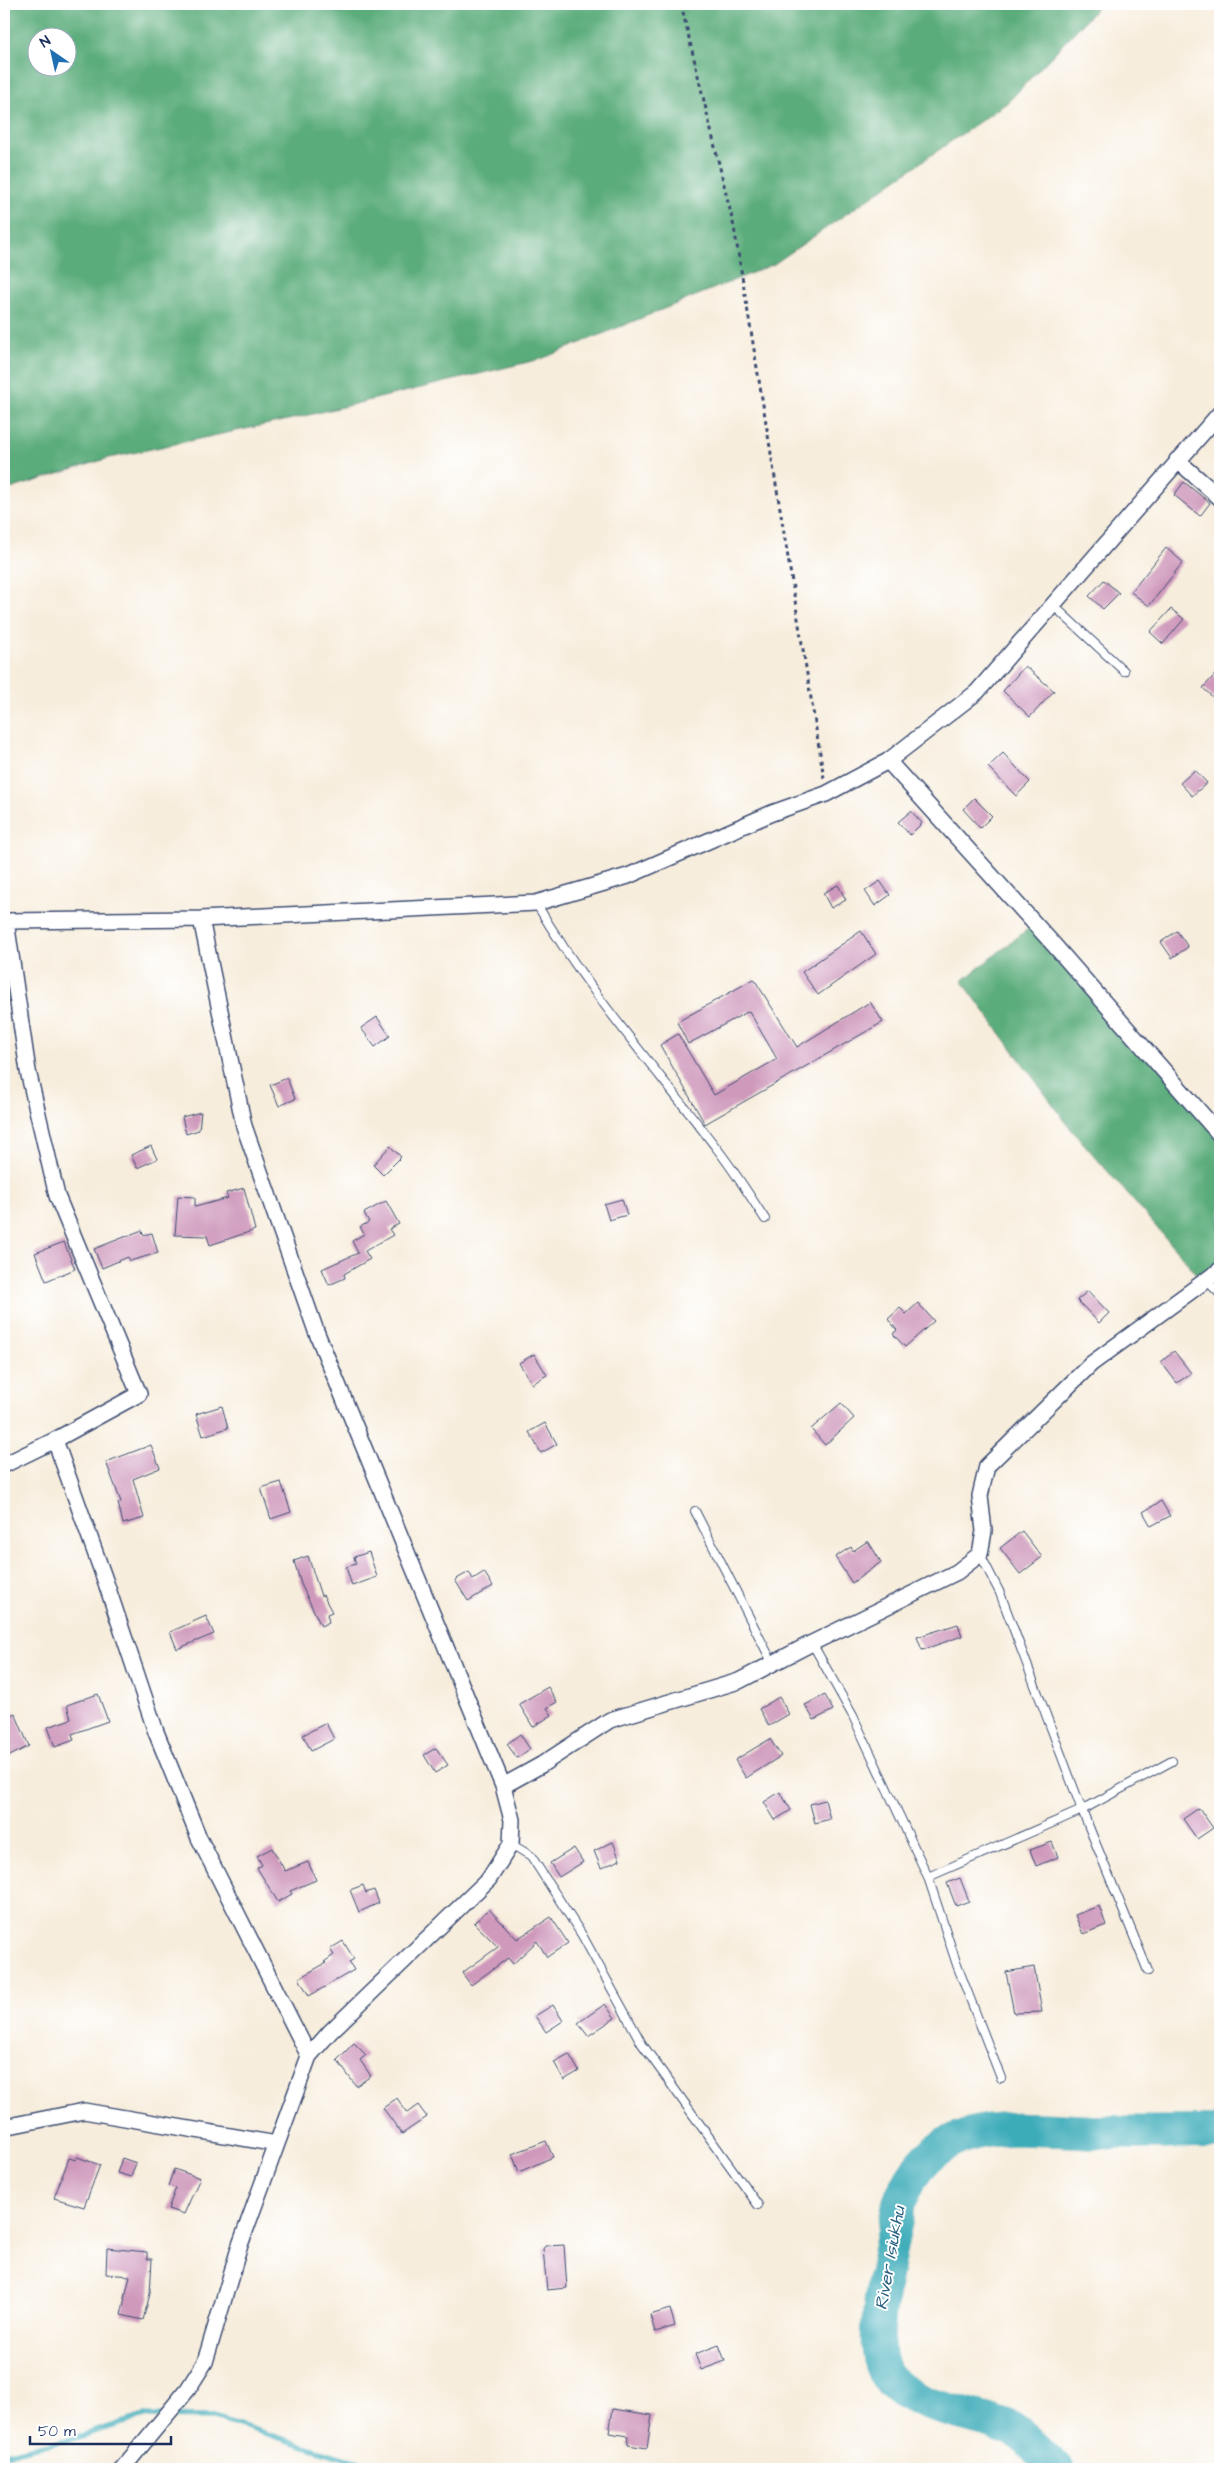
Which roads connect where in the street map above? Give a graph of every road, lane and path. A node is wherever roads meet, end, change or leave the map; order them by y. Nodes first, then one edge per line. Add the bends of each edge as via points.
1 (681, 4) edge
2 (1220, 413) edge
3 (1178, 460) junction
4 (1220, 498) edge
5 (1054, 606) junction
6 (1124, 671) dead end
7 (888, 760) junction
8 (826, 794) junction
9 (536, 903) junction
10 (201, 919) junction
11 (5, 921) edge
12 (1220, 1135) edge
13 (766, 1219) dead end
14 (1220, 1270) edge
15 (1207, 1281) junction
16 (1220, 1294) edge
17 (55, 1440) junction
18 (4, 1465) edge
19 (695, 1511) dead end
20 (980, 1554) junction
21 (812, 1643) junction
22 (773, 1664) junction
23 (1172, 1762) dead end
24 (503, 1786) junction
25 (1082, 1810) junction
26 (511, 1844) junction
27 (928, 1877) junction
28 (1148, 1971) dead end
29 (309, 2056) junction
30 (1000, 2078) dead end
31 (4, 2127) edge
32 (277, 2144) junction
33 (758, 2205) dead end
34 (122, 2469) edge

1 - 8 path via 734,227
2 - 3 street
3 - 4 street
3 - 5 street
5 - 6 lane
5 - 7 street via 977,692
7 - 8 street
7 - 12 street
8 - 9 street via 772,813 628,876
9 - 10 street
9 - 13 lane via 563,949 720,1152
10 - 11 street
10 - 24 street via 244,1126 316,1331
11 - 17 street via 28,1071 57,1196 139,1394
14 - 15 street
15 - 16 lane
15 - 20 street via 1091,1364 987,1466 980,1496 984,1531
17 - 18 street
17 - 29 street via 156,1732 199,1838
19 - 22 lane
20 - 21 street via 957,1572
20 - 25 lane via 1000,1593
21 - 22 street
21 - 27 lane via 853,1716
22 - 24 street via 739,1681 610,1720
23 - 25 lane
24 - 26 street via 512,1820
25 - 27 lane
25 - 28 lane
26 - 29 street via 489,1879
26 - 33 lane via 531,1856 582,1935 642,2044
27 - 30 lane
29 - 32 street
31 - 32 street via 84,2111
32 - 34 street via 240,2245 205,2362 161,2424

